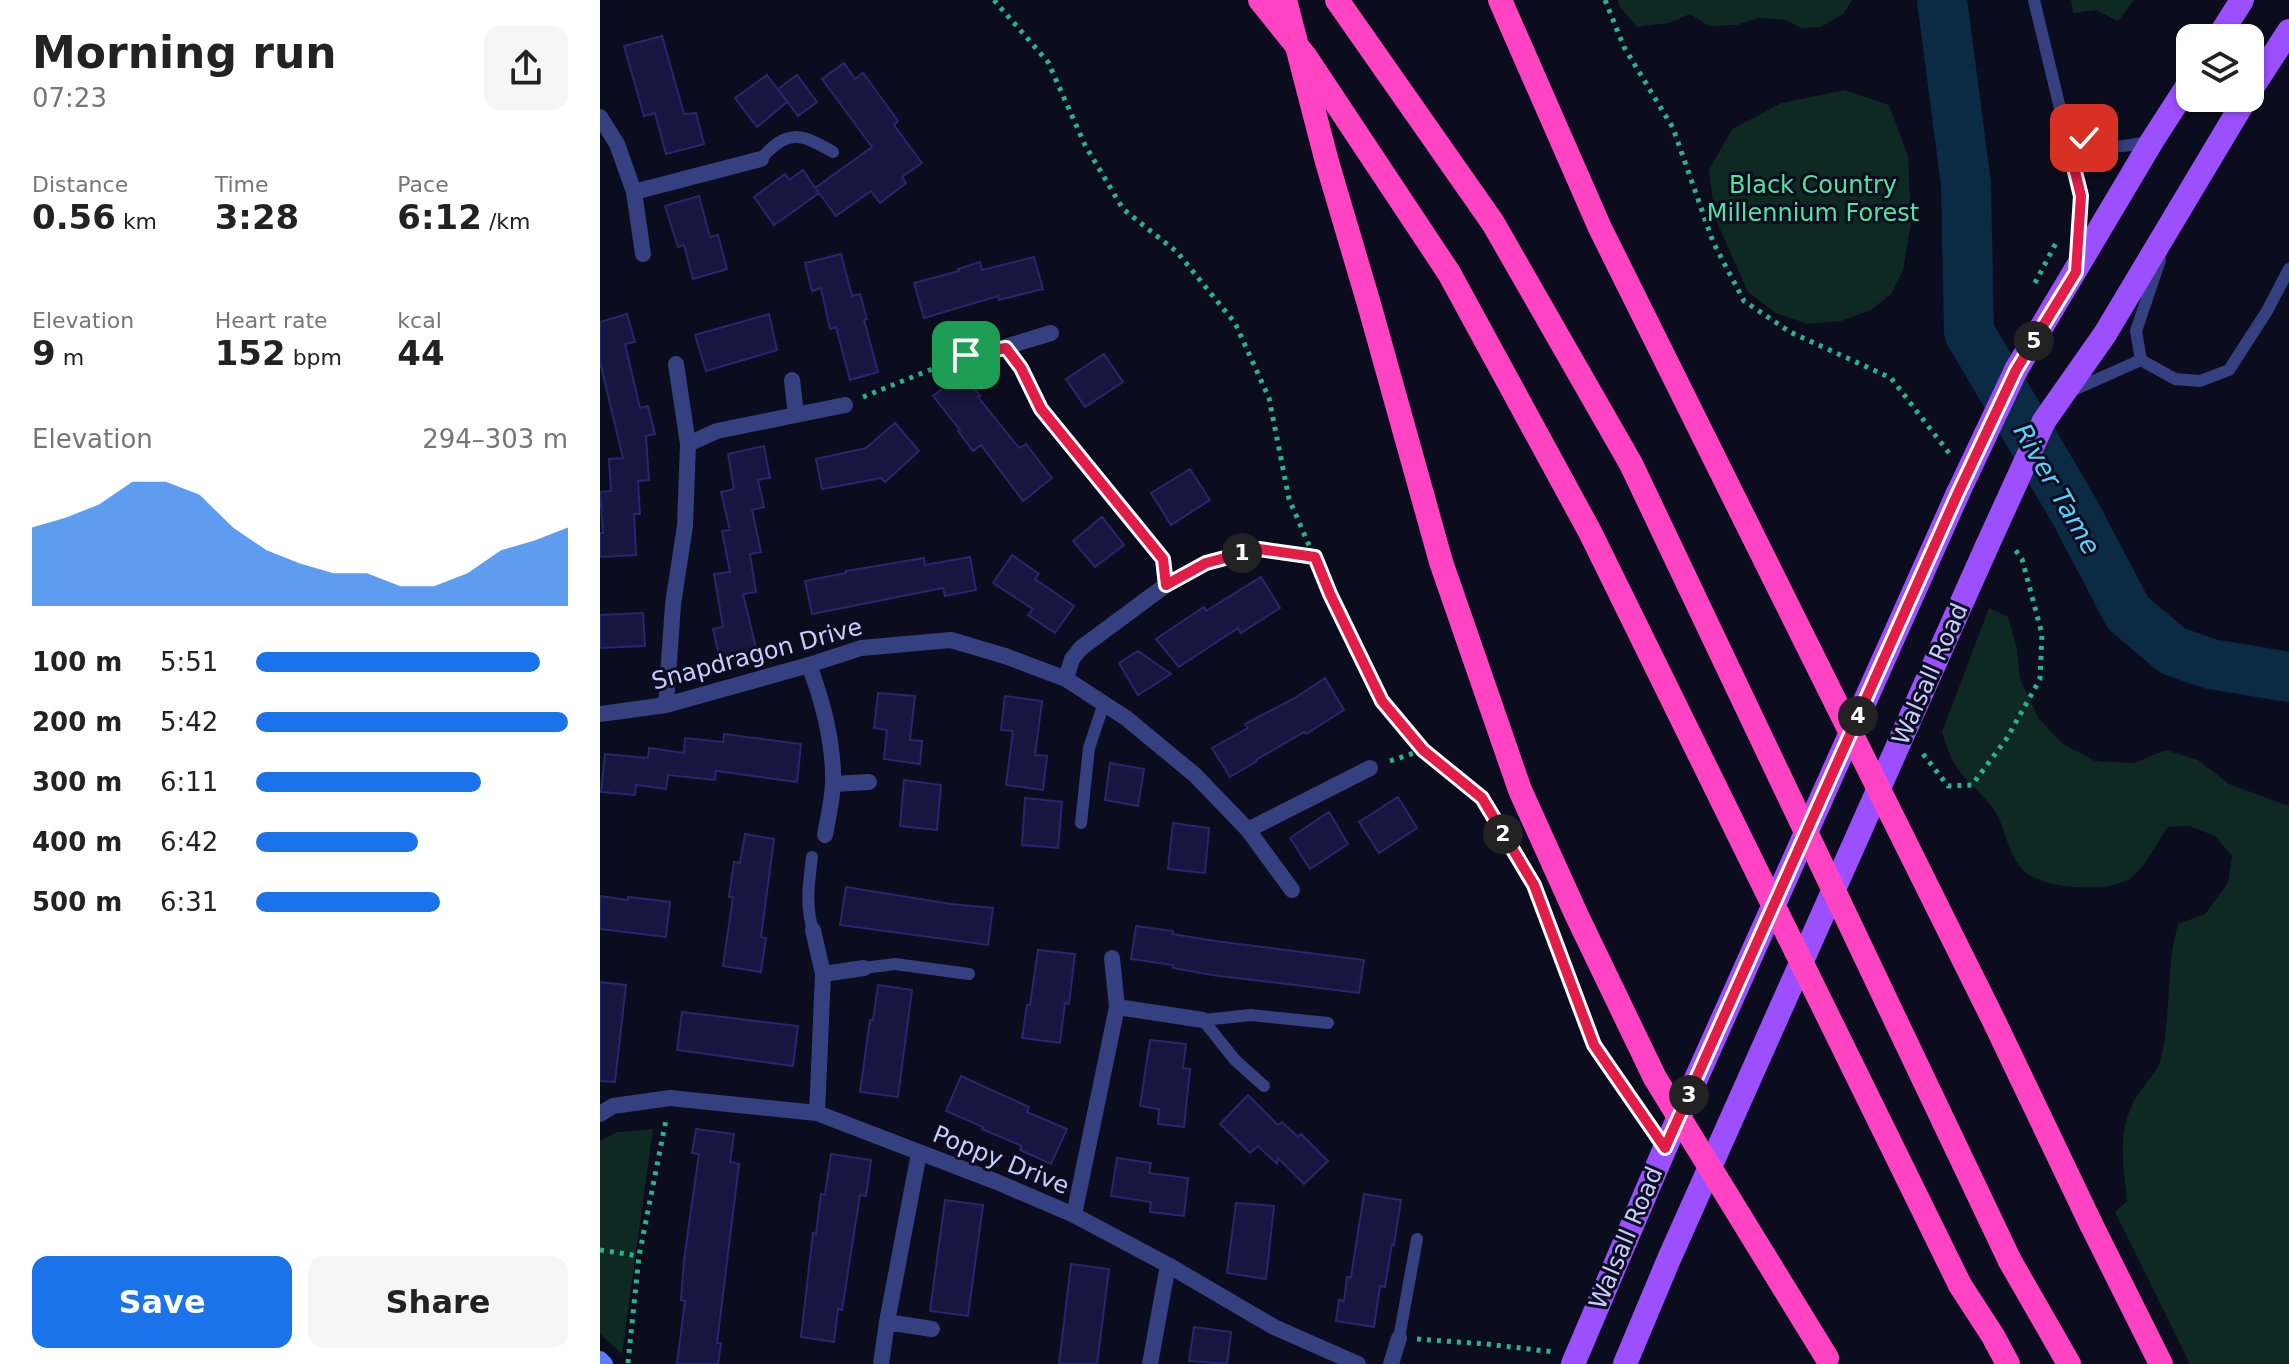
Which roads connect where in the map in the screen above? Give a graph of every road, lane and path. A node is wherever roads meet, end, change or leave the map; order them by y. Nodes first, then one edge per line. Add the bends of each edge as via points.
1 (994, 0) edge
2 (1260, 0) edge
3 (1285, 0) edge
4 (1337, 0) edge
5 (1500, 0) edge
6 (1605, 0) edge
7 (2034, 0) edge
8 (2242, 0) edge
9 (2227, 24) edge
10 (2289, 31) edge
11 (2264, 69) edge
12 (2176, 104) edge
13 (2238, 112) edge
14 (600, 117) edge
15 (2062, 119) junction
16 (2152, 141) junction
17 (833, 152) dead end
18 (761, 159) joint
19 (634, 192) junction
20 (2172, 222) junction
21 (643, 254) dead end
22 (2289, 269) edge
23 (2076, 272) junction
24 (1051, 333) dead end
25 (1006, 348) junction
26 (966, 355) joint
27 (2141, 360) junction
28 (676, 364) dead end
29 (792, 380) dead end
30 (2062, 396) junction
31 (845, 405) joint
32 (796, 415) junction
33 (688, 444) junction
34 (1950, 456) dead end
35 (2013, 546) dead end
36 (1315, 557) junction
37 (1206, 563) joint
38 (1166, 585) junction
39 (809, 665) junction
40 (1066, 679) junction
41 (1104, 703) junction
42 (666, 705) junction
43 (600, 714) edge
44 (1423, 750) junction
45 (1923, 754) dead end
46 (1370, 768) joint
47 (869, 782) dead end
48 (833, 784) junction
49 (1081, 823) dead end
50 (1248, 830) junction
51 (825, 835) dead end
52 (812, 857) dead end
53 (1534, 885) dead end
54 (1292, 890) dead end
55 (1539, 900) dead end
56 (813, 930) joint
57 (1112, 958) dead end
58 (864, 968) joint
59 (823, 974) junction
60 (969, 974) dead end
61 (1117, 1007) junction
62 (1203, 1020) junction
63 (1328, 1023) dead end
64 (1264, 1086) dead end
65 (670, 1098) junction
66 (817, 1113) junction
67 (600, 1114) edge
68 (1665, 1148) junction
69 (919, 1153) junction
70 (1074, 1215) junction
71 (1417, 1239) dead end
72 (600, 1250) edge
73 (639, 1256) junction
74 (1168, 1265) junction
75 (887, 1322) junction
76 (932, 1329) dead end
77 (1399, 1338) junction
78 (1564, 1358) edge
79 (600, 1359) edge
80 (1829, 1361) edge
81 (605, 1364) edge
82 (628, 1364) edge
83 (881, 1364) edge
84 (1150, 1364) edge
85 (1358, 1364) edge
86 (1391, 1364) edge
87 (1625, 1364) edge
88 (2008, 1364) edge
89 (2069, 1364) edge
90 (2161, 1364) edge

1 - 36 path via 1048,62 1085,145 1123,209 1177,252 1235,323 1269,398 1289,499
2 - 88 highway, bridge via 1305,56 1449,273 1590,532 1960,1285
3 - 80 highway, bridge via 1441,562 1520,790 1655,1078
4 - 89 highway, bridge via 1493,223 1631,464 2010,1261
5 - 90 highway, bridge via 1600,228
6 - 34 path via 1624,47 1673,128 1713,242 1744,301 1790,332 1891,378
7 - 15 lane
8 - 9 main road
10 - 11 main road
12 - 16 main road, Walsall Road
13 - 20 main road, Walsall Road
14 - 19 street via 617,144
15 - 16 lane via 2102,147
15 - 23 lane via 2081,196
16 - 23 main road, Walsall Road
17 - 18 lane via 810,138 787,137
18 - 19 street
19 - 21 street
20 - 27 lane via 2136,331
20 - 30 main road, Walsall Road
22 - 27 lane via 2229,370 2200,381 2175,379
23 - 68 main road, Walsall Road, bridge via 2016,370 1958,493
24 - 25 street
25 - 26 street
25 - 38 street via 1041,409 1163,559
26 - 31 path
27 - 30 lane
28 - 33 street
29 - 32 street
30 - 87 main road, Walsall Road, bridge via 2044,421 1987,546
31 - 32 street
32 - 33 street via 717,431
33 - 42 street
35 - 45 path via 2022,559 2042,634 2040,679 2007,738 1972,785 1948,786
36 - 37 path via 1259,549
36 - 44 path via 1382,701
37 - 38 street
38 - 40 street via 1081,648
39 - 40 street, Snapdragon Drive via 861,648 951,640
39 - 42 street, Snapdragon Drive
39 - 48 street via 823,703
40 - 41 street, Snapdragon Drive
41 - 49 lane via 1089,748
41 - 50 street, Snapdragon Drive via 1195,775
42 - 43 street, Snapdragon Drive
44 - 46 path
44 - 53 path via 1482,798
46 - 50 street
47 - 48 street
48 - 51 street
50 - 54 street, Snapdragon Drive
52 - 56 lane via 807,890
55 - 68 path via 1594,1045
56 - 59 street
57 - 61 street
58 - 59 street
58 - 60 lane via 895,964
59 - 66 street
61 - 62 street
61 - 70 street
62 - 63 lane via 1251,1015
62 - 64 lane
65 - 66 street, Poppy Drive
65 - 67 street, Poppy Drive via 613,1106
65 - 73 path
66 - 69 street, Poppy Drive
68 - 78 main road, Walsall Road
69 - 70 street, Poppy Drive
69 - 75 street
70 - 74 street, Poppy Drive
71 - 77 lane
72 - 73 path
73 - 82 path
74 - 84 street
74 - 85 street, Poppy Drive via 1274,1327
75 - 76 street
75 - 83 street
77 - 78 path via 1486,1344
77 - 86 street
79 - 81 street

